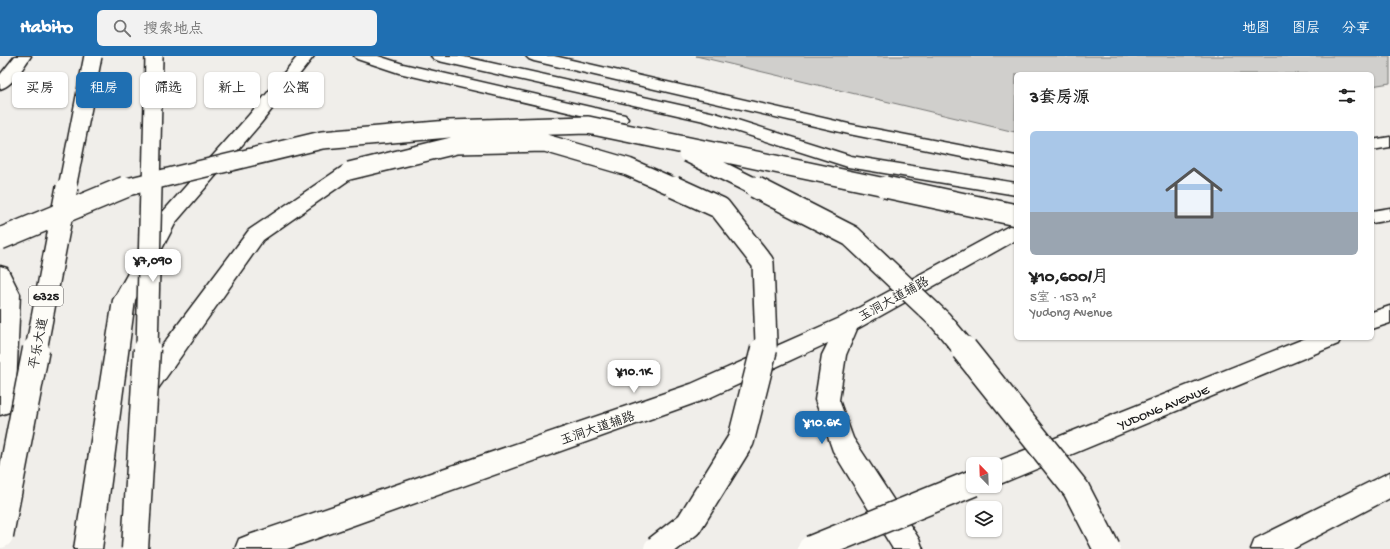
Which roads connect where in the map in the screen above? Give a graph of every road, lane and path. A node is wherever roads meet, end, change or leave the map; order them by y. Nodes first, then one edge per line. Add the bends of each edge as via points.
1 (22, 56) edge
2 (93, 56) edge
3 (154, 56) edge
4 (306, 56) edge
5 (362, 56) edge
6 (439, 56) edge
7 (534, 56) edge
8 (0, 84) edge
9 (1390, 142) edge
10 (1374, 145) edge
11 (1014, 162) edge
12 (1014, 189) edge
13 (1390, 209) edge
14 (1374, 210) edge
15 (1390, 214) edge
16 (1014, 215) edge
17 (1374, 217) edge
18 (1014, 231) edge
19 (0, 238) edge
20 (0, 273) edge
21 (1390, 314) edge
22 (1374, 320) edge
23 (848, 324) junction
24 (1325, 340) edge
25 (146, 386) junction
26 (0, 405) edge
27 (1002, 471) edge
28 (1390, 484) edge
29 (966, 486) edge
30 (0, 535) edge
31 (88, 549) edge
32 (135, 549) edge
33 (249, 549) edge
34 (657, 549) edge
35 (811, 549) edge
36 (909, 549) edge
37 (1107, 549) edge
38 (1265, 549) edge

1 - 8 main road via 12,72
2 - 30 main road, 平乐大道 / G325, bridge
3 - 25 main road, bridge
4 - 31 main road via 168,219 124,300
5 - 37 main road, bridge via 399,68 619,120 851,236 946,327 1076,489
6 - 12 main road via 709,117 848,160
7 - 11 main road via 849,128
9 - 10 main road
13 - 14 main road
15 - 17 main road
16 - 19 main road, bridge via 588,125 448,129 322,140 131,185
18 - 23 main road, 玉洞大道辅路
20 - 26 main road via 9,294 4,388
21 - 22 main road
23 - 33 main road, 玉洞大道辅路 via 700,391
23 - 36 main road via 834,355 826,400 842,443
24 - 27 main road, YUDONG AVENUE
25 - 32 main road, bridge
25 - 34 main road, bridge via 256,235 349,171 456,145 545,143 628,167 720,208 763,263 766,342 741,440 689,524
28 - 38 main road
29 - 35 main road, bridge

